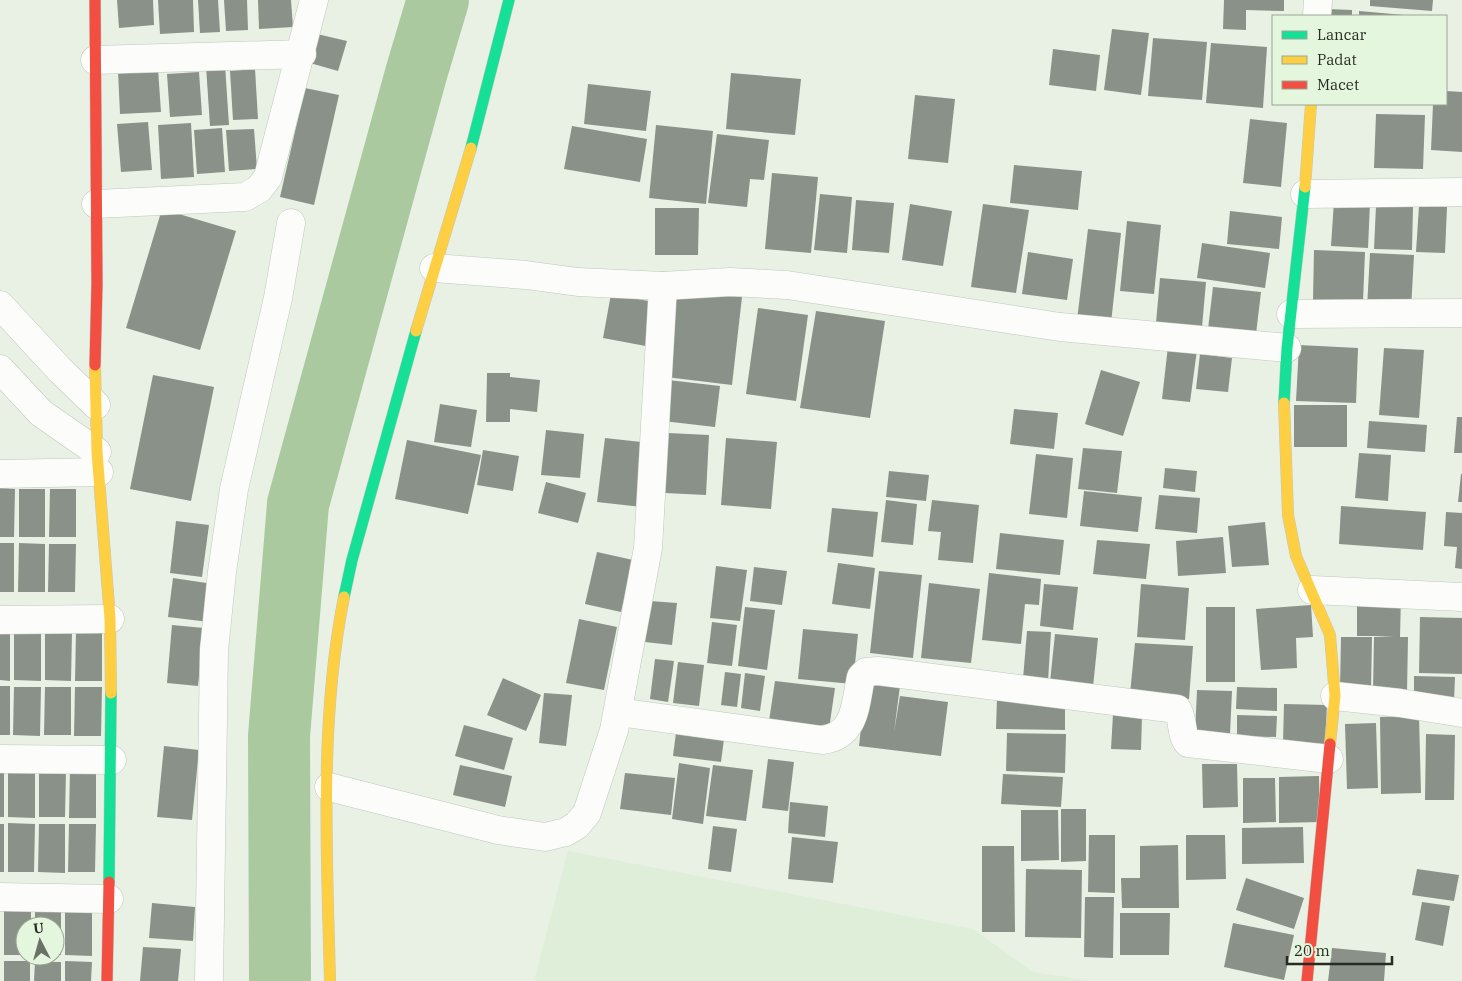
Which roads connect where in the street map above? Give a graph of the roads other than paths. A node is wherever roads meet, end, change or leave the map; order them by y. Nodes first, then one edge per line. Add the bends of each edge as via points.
1 (95, 0) edge
2 (314, 0) edge
3 (509, 0) edge
4 (1318, 0) edge
5 (1316, 15) edge
6 (302, 54) junction
7 (95, 60) junction
8 (1311, 105) edge
9 (1462, 192) edge
10 (1305, 194) junction
11 (96, 204) junction
12 (291, 223) dead end
13 (434, 268) junction
14 (663, 286) junction
15 (0, 305) edge
16 (1462, 313) edge
17 (1291, 314) junction
18 (1287, 348) junction
19 (0, 368) edge
20 (96, 405) junction
21 (98, 462) junction
22 (0, 474) edge
23 (1312, 590) junction
24 (1462, 597) edge
25 (110, 619) junction
26 (0, 620) edge
27 (1336, 696) junction
28 (618, 712) junction
29 (1462, 713) edge
30 (0, 759) edge
31 (1329, 759) junction
32 (112, 760) junction
33 (328, 787) junction
34 (0, 897) edge
35 (109, 899) junction
36 (107, 981) edge
37 (209, 981) edge
38 (330, 981) edge
39 (1306, 981) edge

1 - 7 street
2 - 6 street
3 - 13 street via 468,158
4 - 5 street
6 - 7 street
6 - 11 street via 268,177 259,189 246,197
7 - 11 street
8 - 10 street
9 - 10 street
10 - 17 street
11 - 20 street
12 - 37 street via 278,298 234,489 222,572 214,650
13 - 14 street via 578,282
13 - 33 street via 343,601 333,672
14 - 18 street via 730,282 787,284 1060,327
14 - 28 street via 648,548
15 - 20 street
16 - 17 street
17 - 18 street
18 - 23 street via 1283,416 1288,515 1296,556
19 - 21 street via 41,413
20 - 21 street
21 - 22 street
21 - 25 street
23 - 24 street
23 - 27 street via 1330,635
25 - 26 street
25 - 32 street
27 - 29 street
27 - 31 street
28 - 31 street via 822,740 841,734 851,723 861,677 866,672 878,671 1177,709 1188,743
28 - 33 street via 608,754 587,813 566,832 545,838 498,830
30 - 32 street
31 - 39 street
32 - 35 street
33 - 38 street
34 - 35 street
35 - 36 street

